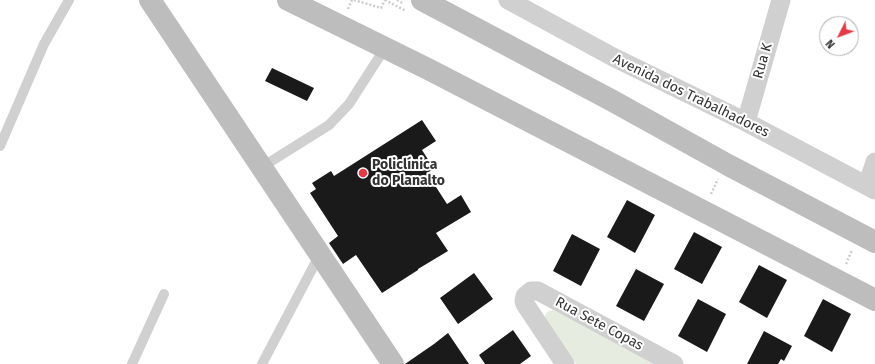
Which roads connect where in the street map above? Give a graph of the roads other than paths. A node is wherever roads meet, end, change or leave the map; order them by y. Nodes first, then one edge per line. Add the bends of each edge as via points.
1 (69, 0) edge
2 (150, 0) edge
3 (288, 0) edge
4 (422, 0) edge
5 (508, 0) edge
6 (781, 0) edge
7 (385, 48) junction
8 (746, 122) junction
9 (0, 146) edge
10 (875, 162) edge
11 (262, 167) junction
12 (871, 188) edge
13 (875, 242) edge
14 (320, 254) junction
15 (164, 294) dead end
16 (875, 300) edge
17 (132, 364) edge
18 (262, 364) edge
19 (393, 364) edge
20 (565, 364) edge
21 (674, 364) edge

1 - 9 lane via 44,44
2 - 11 main road
3 - 7 main road
4 - 13 main road
5 - 8 street, Avenida dos Trabalhadores via 613,58
6 - 8 street, Rua K
7 - 11 lane via 349,104 329,125
7 - 16 main road
8 - 12 street, Avenida dos Trabalhadores
10 - 12 street
11 - 14 main road
14 - 18 lane
14 - 19 main road
15 - 17 lane
20 - 21 street, Rua Sete Copas via 526,306 525,296 531,291 538,291

